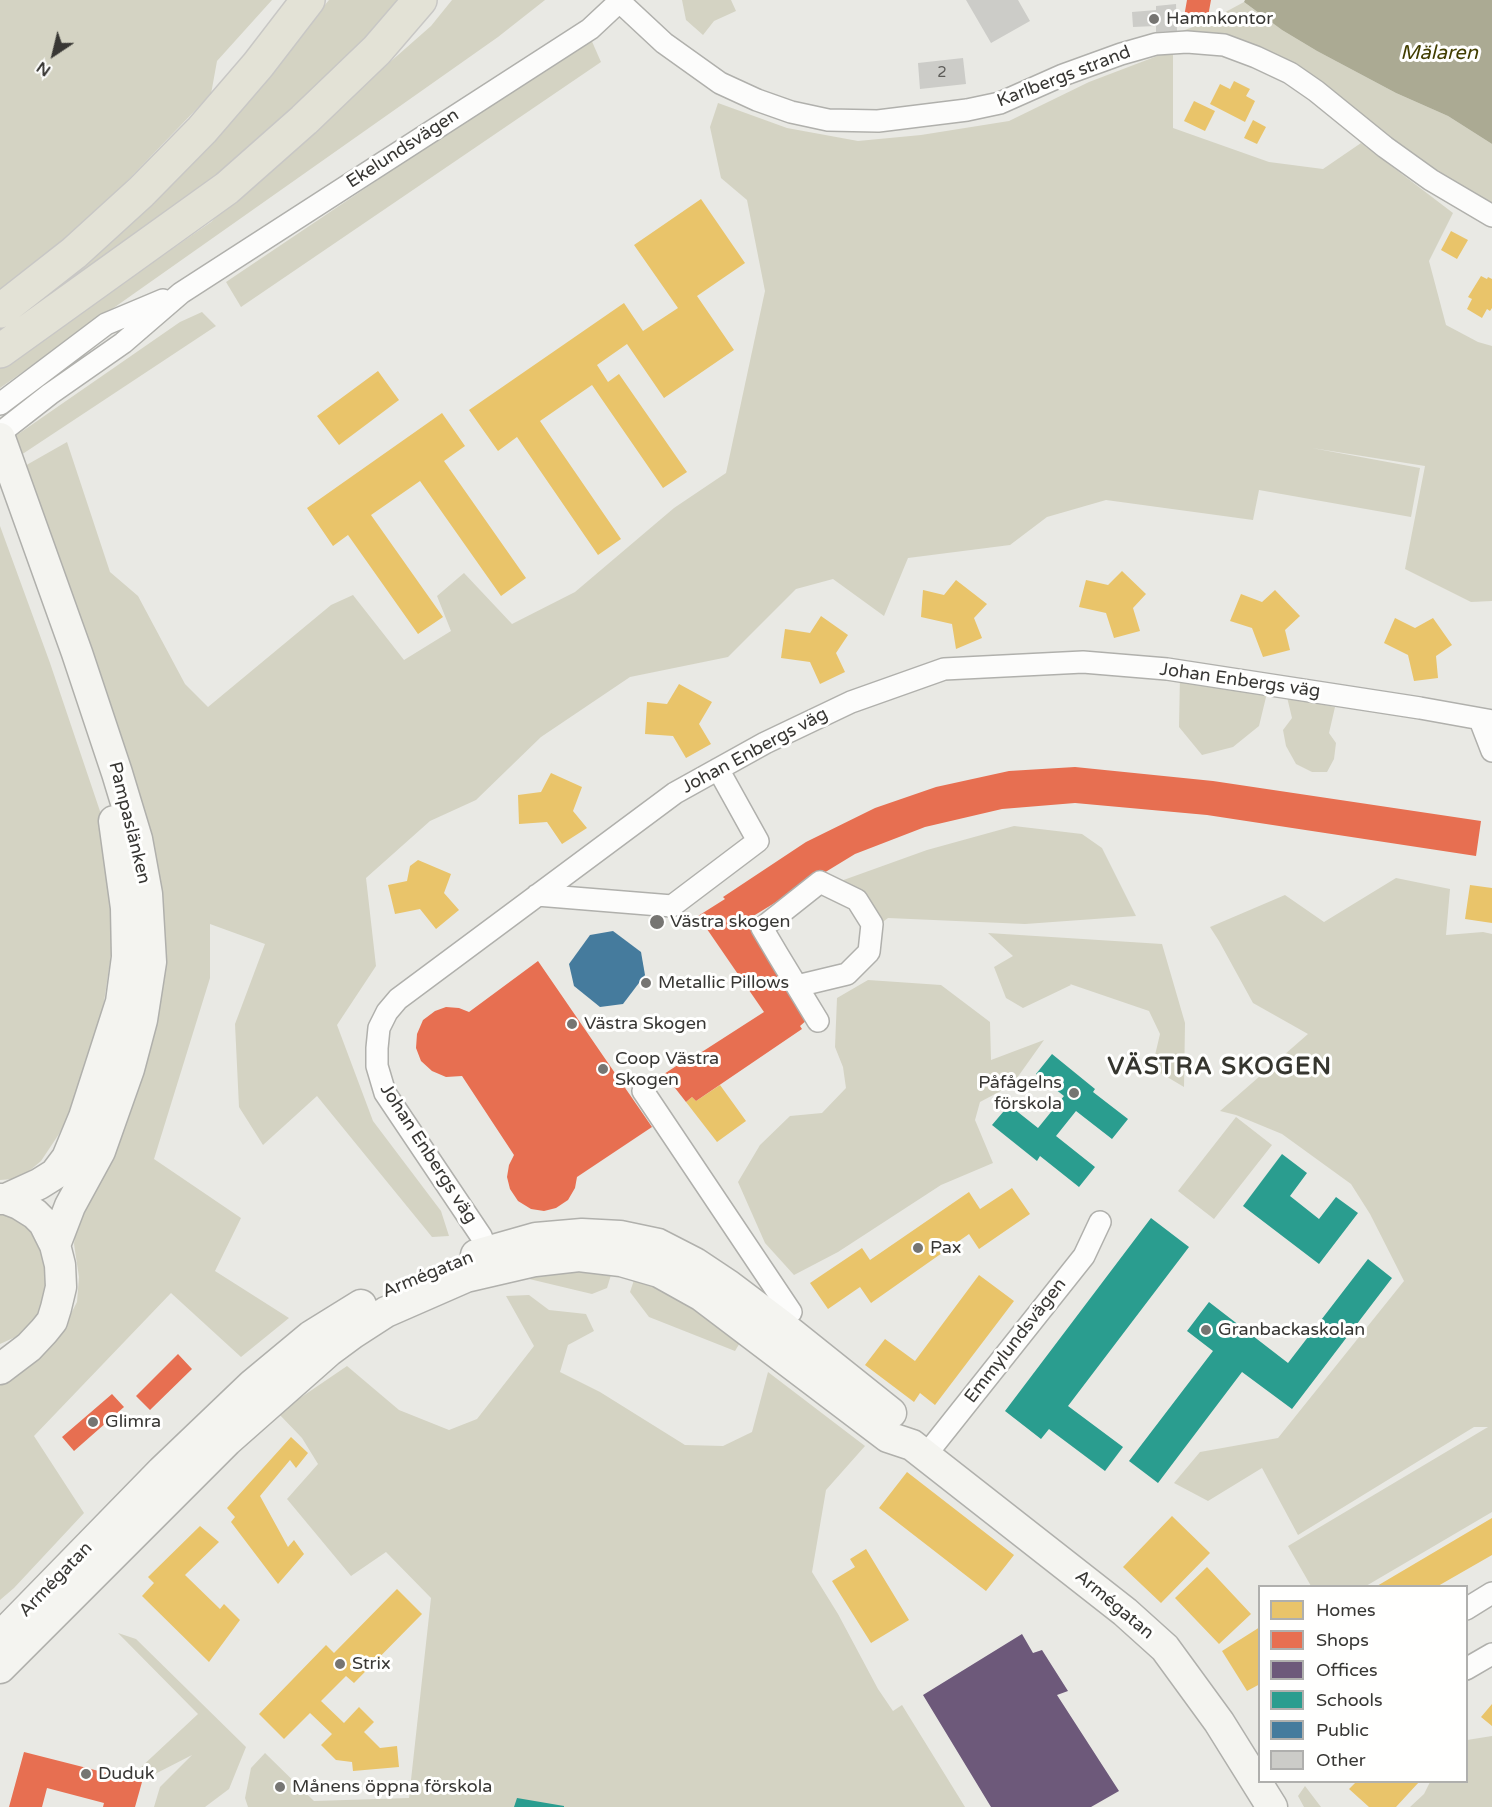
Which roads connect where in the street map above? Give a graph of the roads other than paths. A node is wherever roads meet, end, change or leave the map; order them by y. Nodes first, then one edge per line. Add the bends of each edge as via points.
1 (308, 0) edge
2 (420, 0) edge
3 (621, 1) edge
4 (1492, 216) edge
5 (181, 293) junction
6 (0, 311) edge
7 (0, 351) edge
8 (0, 404) edge
9 (0, 433) edge
10 (0, 438) edge
11 (0, 482) edge
12 (70, 655) junction
13 (1486, 720) edge
14 (1492, 751) edge
15 (718, 769) junction
16 (537, 894) junction
17 (797, 987) junction
18 (818, 1021) dead end
19 (643, 1091) dead end
20 (3, 1199) edge
21 (1100, 1222) dead end
22 (55, 1245) junction
23 (476, 1265) junction
24 (791, 1312) dead end
25 (320, 1344) junction
26 (5, 1363) edge
27 (919, 1450) junction
28 (1492, 1593) edge
29 (31, 1606) junction
30 (1468, 1608) edge
31 (0, 1626) edge
32 (0, 1637) edge
33 (1492, 1654) edge
34 (0, 1668) edge
35 (1468, 1668) edge
36 (1255, 1770) edge
37 (1261, 1783) edge
38 (1272, 1807) edge

1 - 6 highway via 202,130 141,192 74,253
2 - 7 highway via 369,58 227,188
3 - 4 street, Karlbergs strand via 664,43 720,83 791,112 828,120 878,121 967,110 1000,103 1063,75 1156,44 1224,45 1290,73 1431,180
3 - 5 street, Ekelundsvägen via 590,28
5 - 8 street, Ekelundsvägen via 106,324
5 - 9 street, Ekelundsvägen via 123,343
10 - 12 street, Pampaslänken
11 - 12 street, Pampaslänken
12 - 20 street, Pampaslänken via 117,834 127,957 121,1002 67,1158 55,1174
12 - 22 street, Pampaslänken via 111,752 137,839 147,894 151,962 129,1070 100,1151 70,1206
13 - 14 street, Johan Enbergs väg
13 - 15 street, Johan Enbergs väg via 1167,669 1083,662 944,669 851,702
15 - 16 street, Johan Enbergs väg via 675,793
15 - 16 street via 758,841 672,914
16 - 23 street, Johan Enbergs väg via 398,999 380,1028 377,1066 385,1093 481,1236
17 - 17 street via 762,928 820,882 857,900 872,924 869,952 847,974
17 - 18 street
19 - 24 street
20 - 22 street via 35,1214
21 - 27 street, Emmylundsvägen via 1084,1256
22 - 26 street via 61,1287 52,1321 29,1347
23 - 25 street, Armégatan via 372,1298
23 - 27 street, Armégatan via 537,1238 582,1234 658,1244 695,1263 782,1325 902,1422
25 - 29 street, Armégatan via 252,1385
25 - 34 street, Armégatan
27 - 36 street, Armégatan via 1165,1648
28 - 30 street
29 - 31 street
29 - 32 street, Armégatan
33 - 35 street
37 - 38 street, Armégatan

